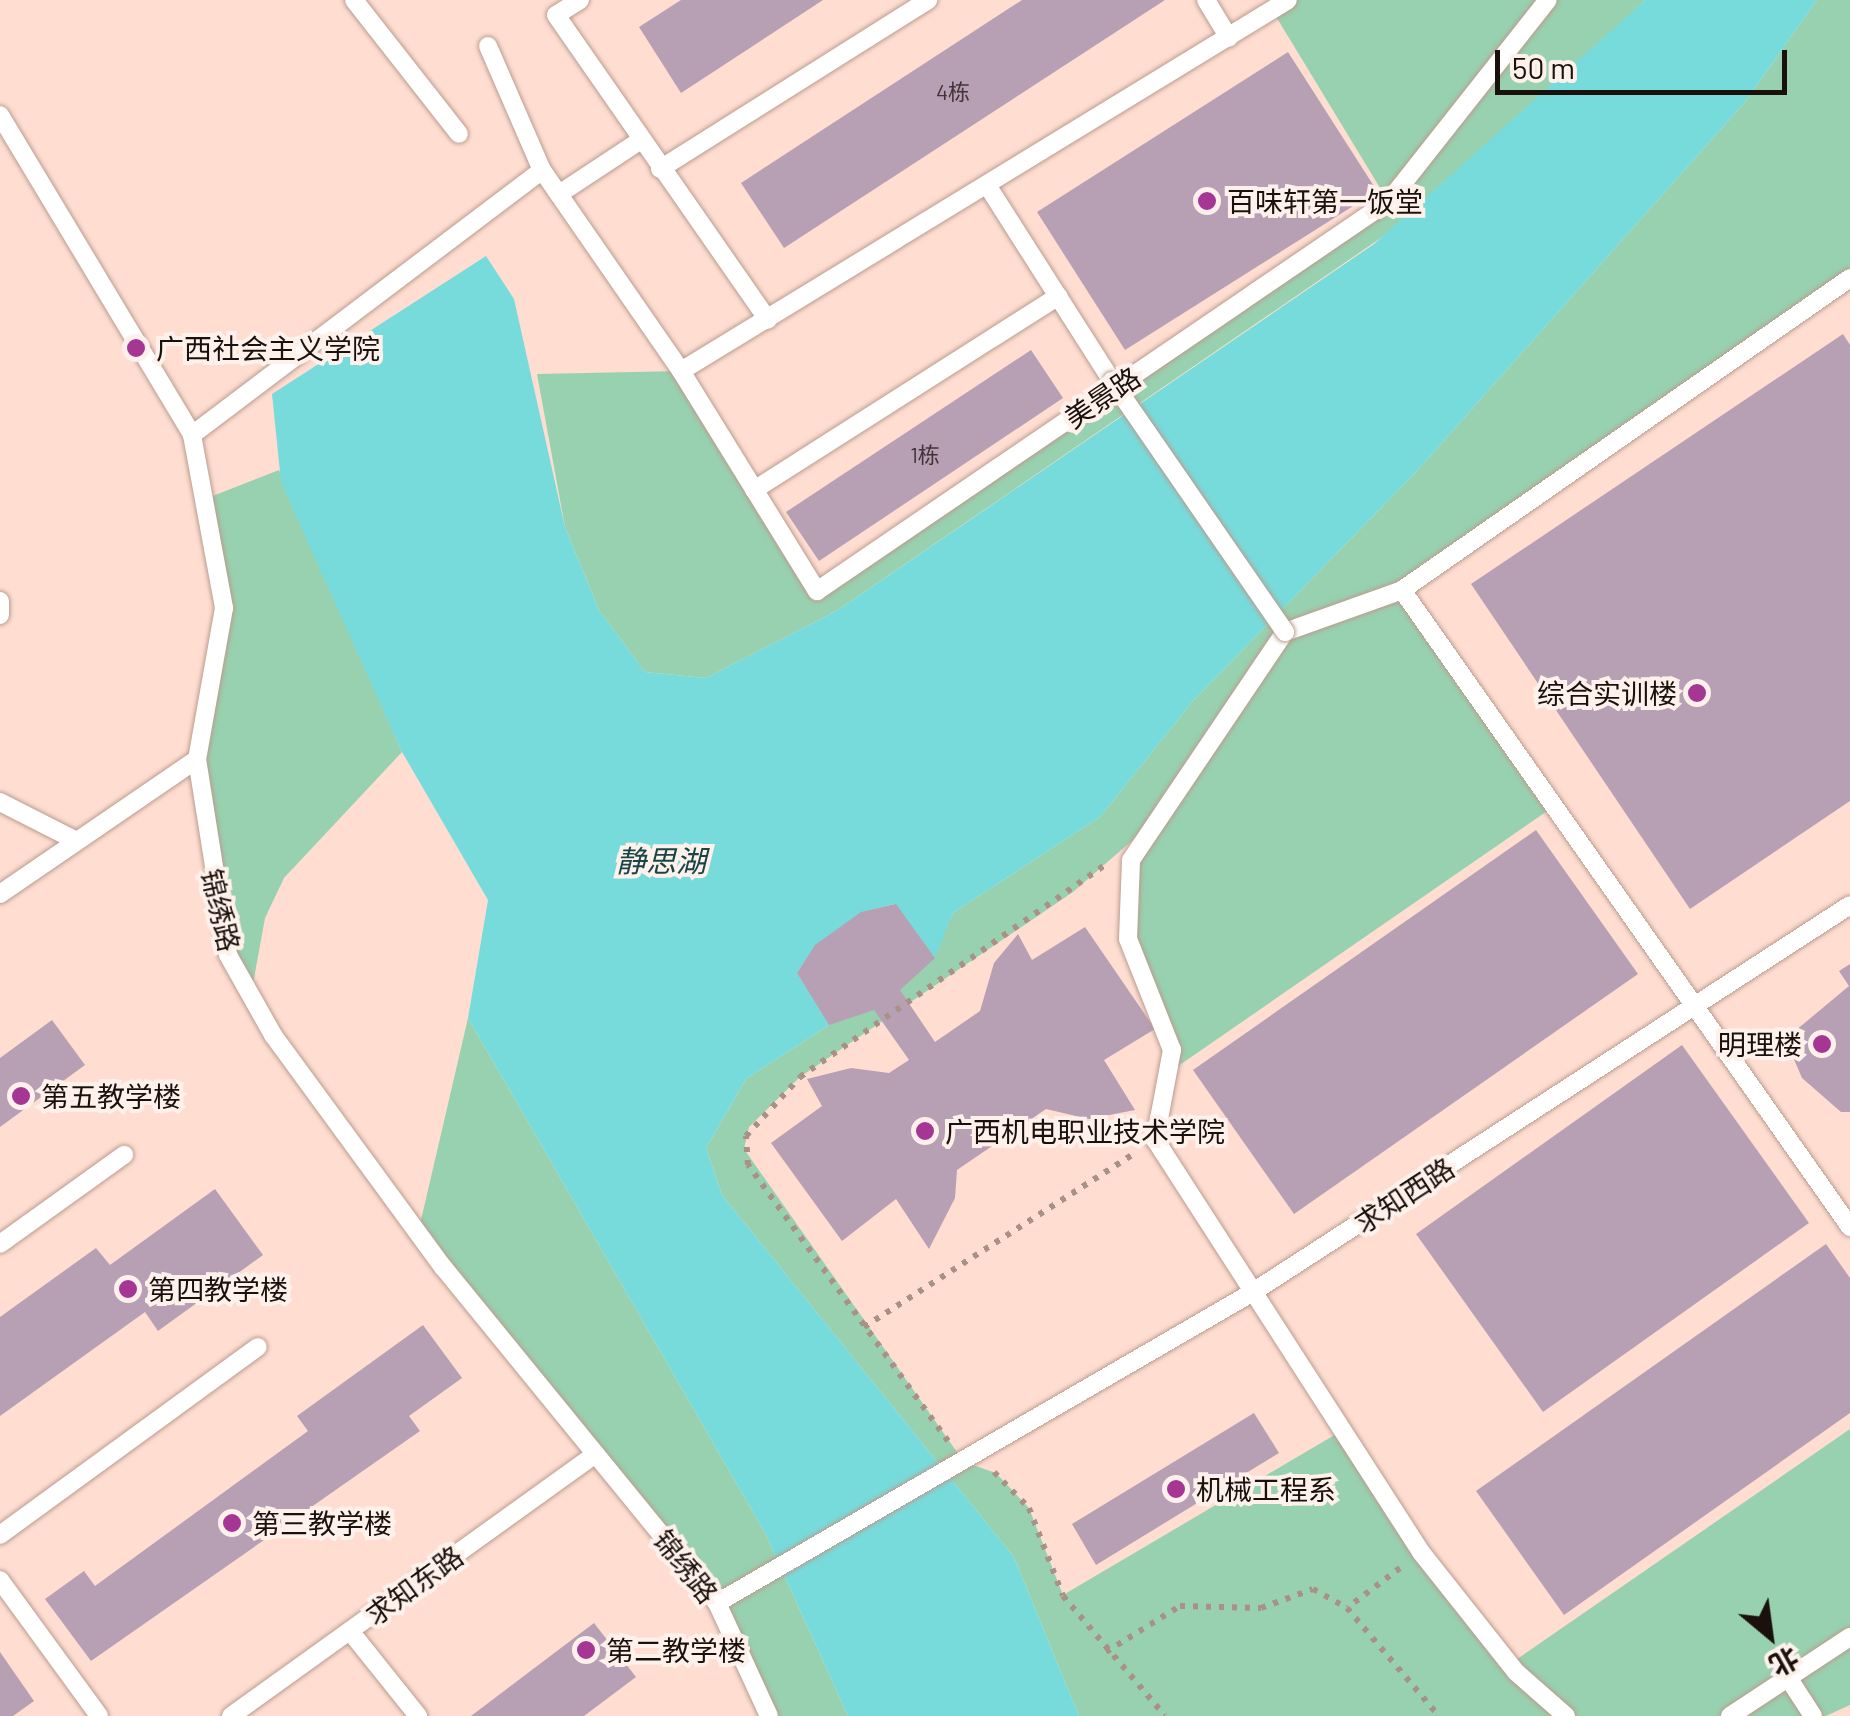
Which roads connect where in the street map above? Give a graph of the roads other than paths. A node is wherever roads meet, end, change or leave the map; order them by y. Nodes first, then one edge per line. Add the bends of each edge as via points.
1 (354, 0) edge
2 (580, 0) edge
3 (928, 0) edge
4 (1206, 0) edge
5 (1288, 0) edge
6 (1548, 0) edge
7 (552, 8) edge
8 (1229, 38) junction
9 (488, 46) dead end
10 (0, 115) edge
11 (459, 134) dead end
12 (638, 142) junction
13 (542, 170) junction
14 (660, 170) junction
15 (987, 185) junction
16 (558, 194) junction
17 (1850, 278) edge
18 (1058, 296) junction
19 (768, 320) junction
20 (682, 371) junction
21 (192, 434) junction
22 (754, 490) junction
23 (1402, 590) junction
24 (0, 601) edge
25 (0, 615) edge
26 (1285, 632) junction
27 (198, 759) junction
28 (0, 802) edge
29 (78, 841) junction
30 (0, 894) edge
31 (1850, 906) edge
32 (1699, 1006) junction
33 (124, 1154) dead end
34 (1850, 1227) edge
35 (0, 1244) edge
36 (1254, 1292) junction
37 (258, 1346) dead end
38 (596, 1454) junction
39 (0, 1536) edge
40 (0, 1580) edge
41 (717, 1603) junction
42 (350, 1631) junction
43 (1850, 1637) edge
44 (1789, 1679) junction
45 (99, 1716) edge
46 (232, 1716) edge
47 (418, 1716) edge
48 (769, 1716) edge
49 (1566, 1716) edge
50 (1730, 1716) edge
51 (1813, 1716) edge

1 - 11 lane
2 - 7 lane
3 - 14 lane
4 - 8 lane
5 - 8 lane
6 - 22 lane, 美景路 via 1389,201 816,591
7 - 12 lane
8 - 15 lane
9 - 13 lane, 美景路
10 - 21 lane
12 - 14 lane
12 - 16 lane
13 - 16 lane, 美景路
13 - 21 lane
14 - 19 lane
15 - 18 lane
15 - 19 lane
16 - 20 lane, 美景路
17 - 23 lane
18 - 22 lane
18 - 26 lane, bridge
19 - 20 lane
20 - 22 lane, 美景路
21 - 27 lane, 锦绣路 via 224,608
23 - 26 lane
23 - 32 lane
24 - 25 lane
26 - 36 lane via 1144,830 1124,905 1128,938 1172,1050 1155,1140
27 - 29 lane
27 - 38 lane, 锦绣路 via 228,955 273,1035
28 - 29 lane
29 - 30 lane
31 - 32 lane, 求知西路
32 - 34 lane
32 - 36 lane, 求知西路
33 - 35 lane
36 - 41 lane, 求知西路
36 - 49 lane via 1421,1552 1516,1672
37 - 39 lane
38 - 41 lane, 锦绣路
38 - 42 lane, 求知东路
40 - 45 lane
41 - 48 lane, 锦绣路
42 - 46 lane, 求知东路
42 - 47 lane
43 - 44 lane
44 - 50 lane
44 - 51 lane

